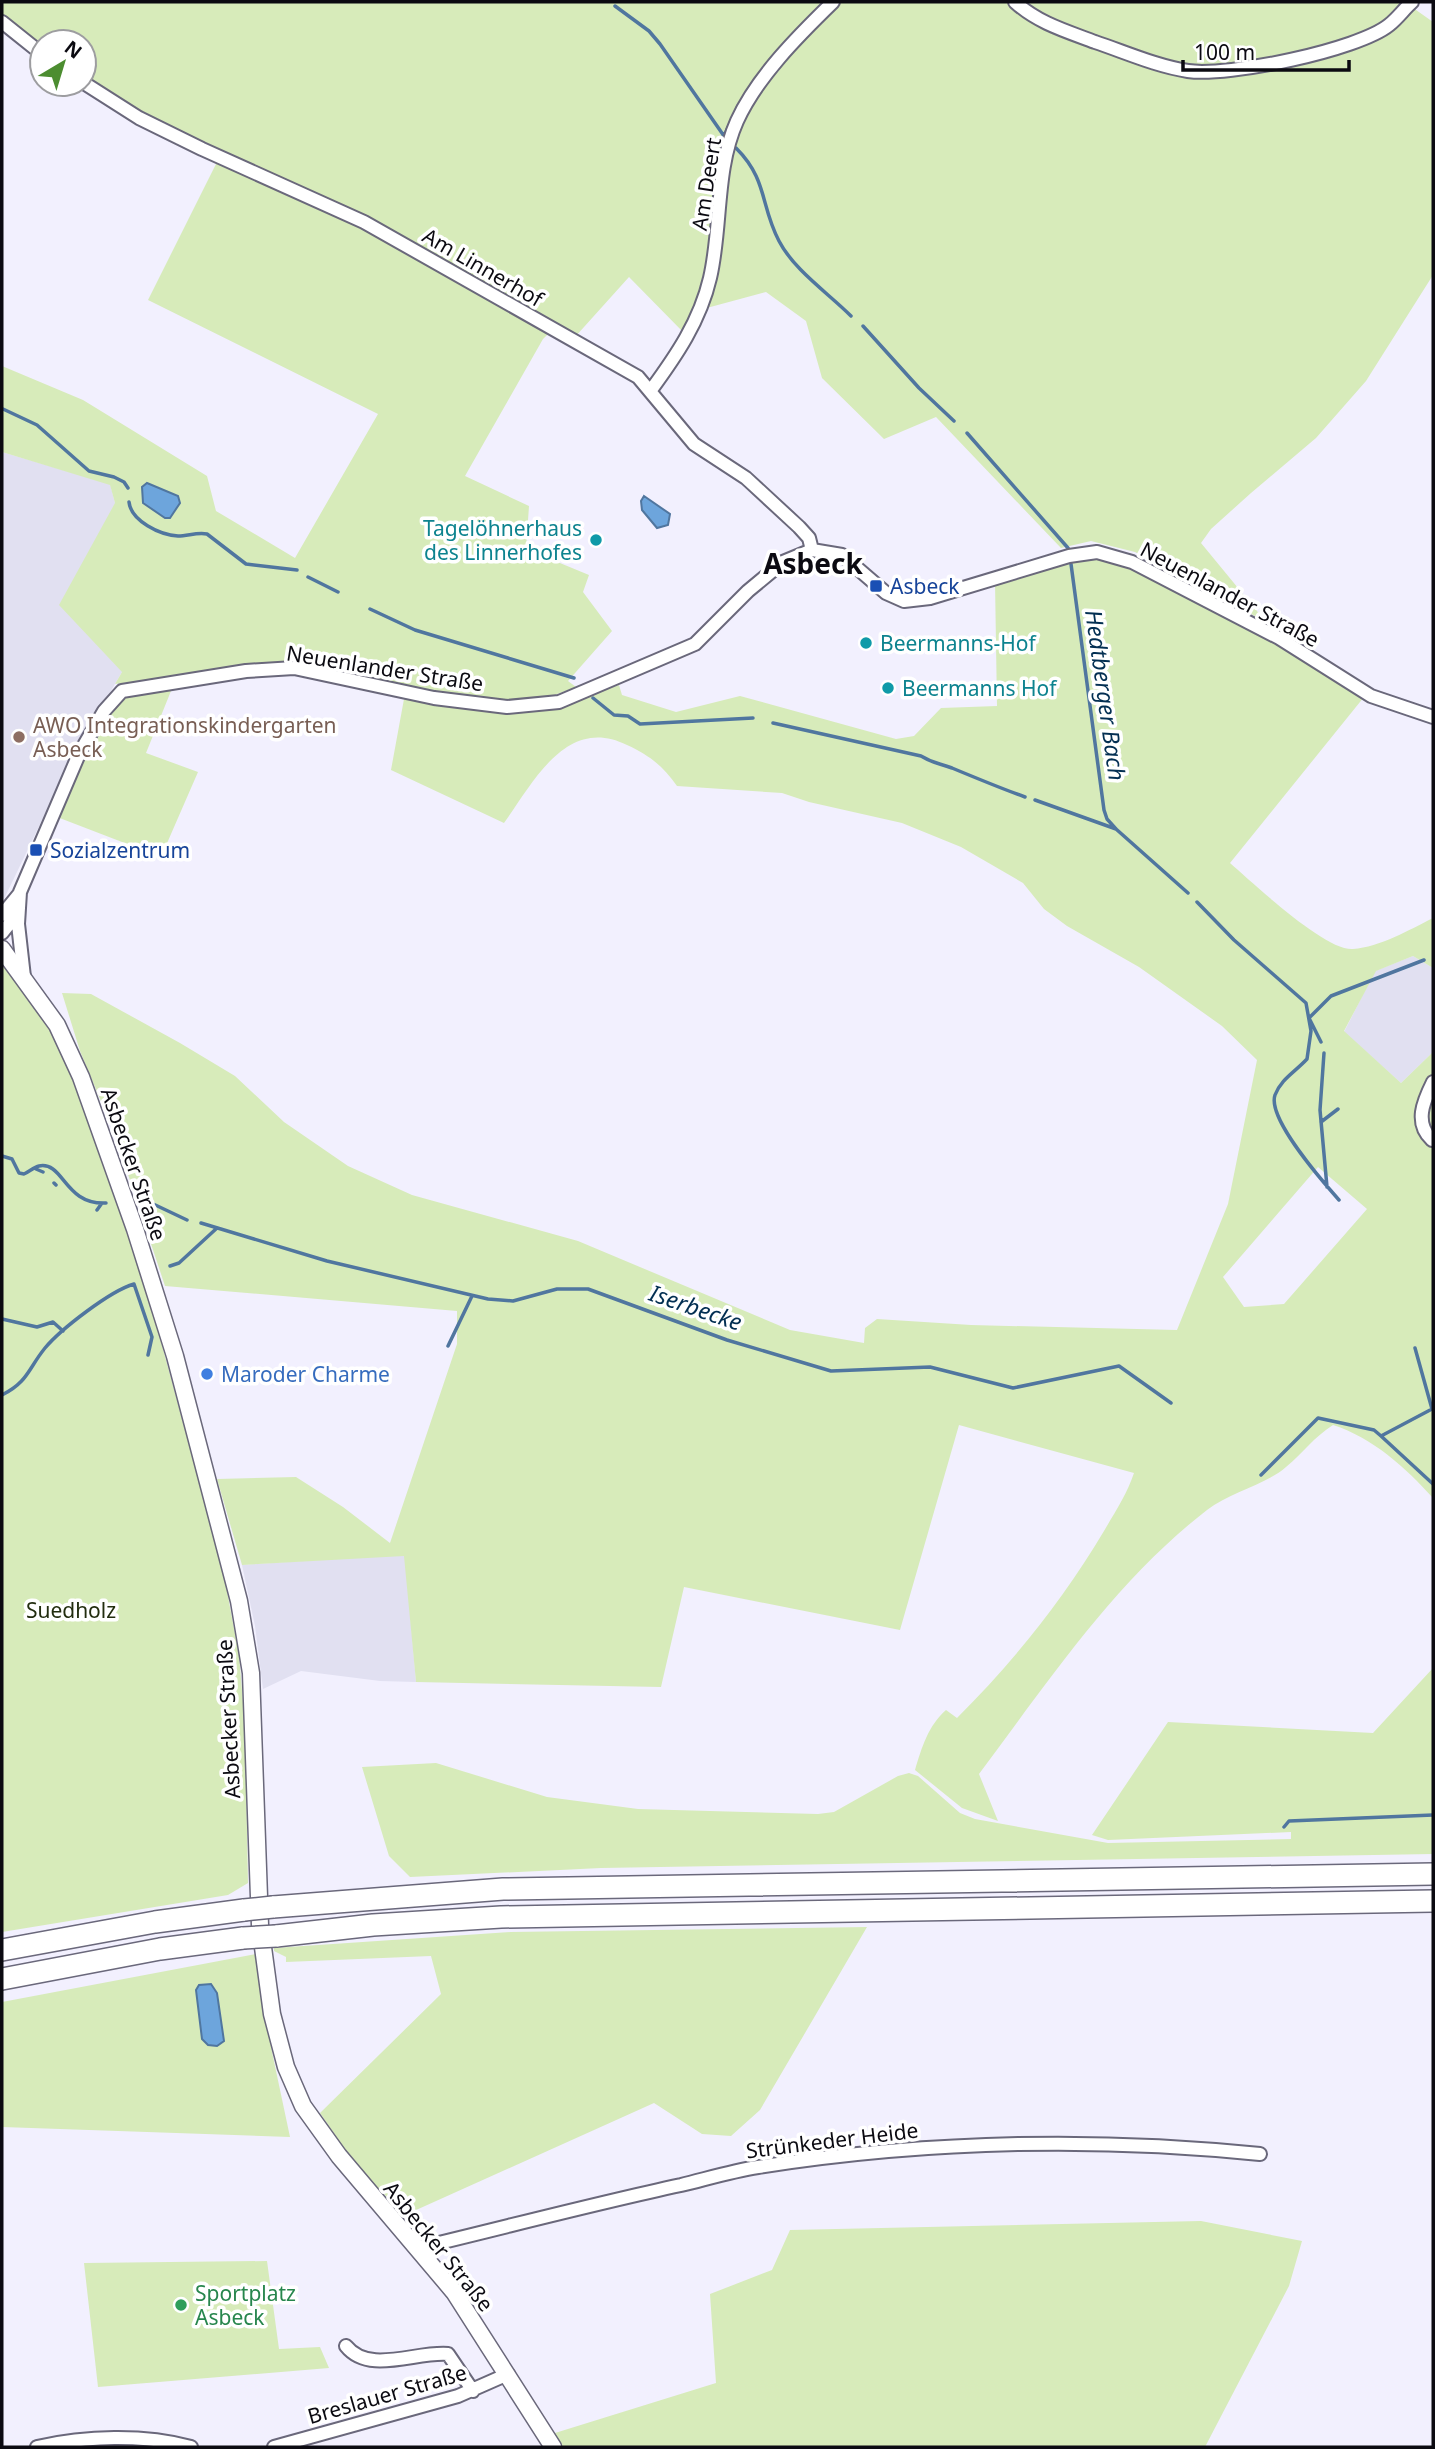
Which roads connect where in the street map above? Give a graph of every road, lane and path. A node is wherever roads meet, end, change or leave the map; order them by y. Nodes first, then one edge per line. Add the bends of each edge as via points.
1 (833, 2) edge
2 (1015, 2) edge
3 (1412, 2) edge
4 (2, 22) edge
5 (28, 43) edge
6 (98, 92) edge
7 (651, 390) junction
8 (812, 550) junction
9 (1433, 717) edge
10 (20, 892) junction
11 (18, 913) junction
12 (2, 915) edge
13 (2, 933) edge
14 (2, 949) edge
15 (24, 977) junction
16 (1433, 1083) edge
17 (1432, 1140) edge
18 (1433, 1874) edge
19 (1433, 1901) edge
20 (2, 1950) edge
21 (2, 1979) edge
22 (1260, 2154) dead end
23 (418, 2248) junction
24 (346, 2346) dead end
25 (509, 2374) junction
26 (473, 2391) junction
27 (37, 2447) edge
28 (191, 2447) edge
29 (274, 2447) edge
30 (553, 2447) edge

1 - 7 street, Am Deert via 757,86 737,121 727,152 710,279 682,347
2 - 3 street via 1038,21 1066,32 1188,71 1207,71 1266,64 1367,37 1389,25
4 - 5 street
6 - 7 street, Am Linnerhof via 202,149 375,228 638,377
7 - 8 street, Am Linnerhof via 694,444 746,478 799,527
8 - 9 street, Neuenlander Straße via 842,555 886,593 904,601 930,598 1069,556 1109,555 1132,562 1279,638 1371,696
8 - 10 street, Neuenlander Straße via 783,562 695,644 559,702 507,707 447,700 294,668 122,691 104,711 79,754
10 - 11 street, Neuenlander Straße
10 - 12 street, Neuenlander Straße
11 - 13 street
11 - 15 street, Neuenlander Straße
14 - 15 main road, Asbecker Straße
15 - 23 main road, Asbecker Straße via 57,1025 81,1077 135,1228 239,1601 251,1673 260,1925 272,2014 286,2067 303,2106
16 - 17 street via 1422,1110 1422,1126
18 - 20 highway, bridge via 503,1889 244,1910
19 - 21 highway, bridge via 501,1917 243,1938
22 - 23 street, Strünkeder Heide via 1098,2144 932,2147 848,2155 755,2168 638,2193
23 - 25 main road, Asbecker Straße
24 - 26 street via 367,2360 448,2354
25 - 26 street, Breslauer Straße
25 - 30 main road, Asbecker Straße
26 - 29 street, Breslauer Straße
27 - 28 street via 87,2440 163,2441

